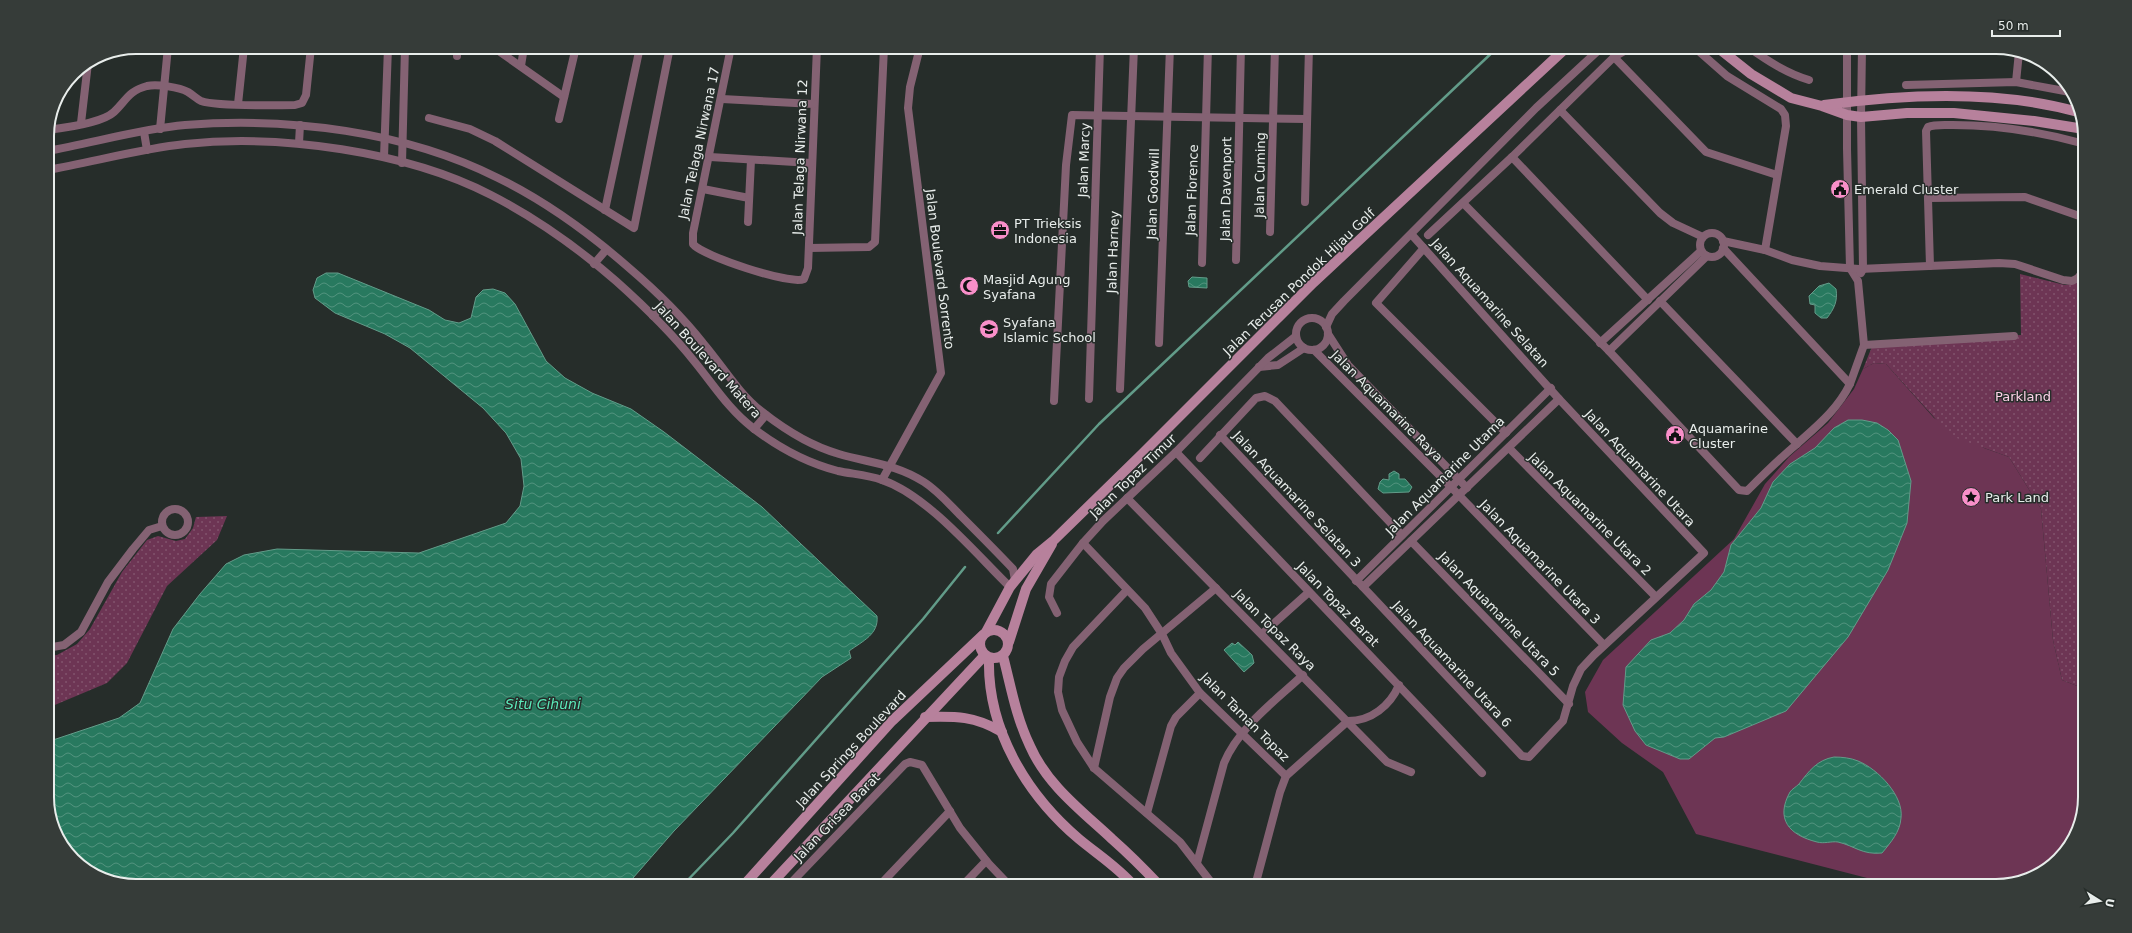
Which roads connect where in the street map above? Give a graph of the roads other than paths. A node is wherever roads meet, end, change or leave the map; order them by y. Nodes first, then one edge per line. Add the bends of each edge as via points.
1 (167, 54) edge
2 (243, 54) edge
3 (310, 54) edge
4 (388, 54) edge
5 (405, 54) edge
6 (503, 54) edge
7 (523, 54) edge
8 (574, 54) edge
9 (638, 54) edge
10 (669, 54) edge
11 (730, 54) edge
12 (816, 54) edge
13 (884, 54) edge
14 (918, 54) edge
15 (1100, 54) edge
16 (1134, 54) edge
17 (1170, 54) edge
18 (1208, 54) edge
19 (1241, 54) edge
20 (1275, 54) edge
21 (1309, 54) edge
22 (1559, 54) edge
23 (1594, 54) edge
24 (1619, 54) edge
25 (1702, 54) edge
26 (1726, 54) edge
27 (1758, 54) edge
28 (1847, 54) edge
29 (1862, 54) edge
30 (1614, 57) junction
31 (2018, 57) edge
32 (521, 66) junction
33 (87, 71) edge
34 (1809, 80) dead end
35 (2016, 82) junction
36 (1906, 85) dead end
37 (164, 87) junction
38 (2064, 91) edge
39 (564, 98) junction
40 (722, 99) junction
41 (1862, 101) junction
42 (1848, 102) junction
43 (238, 104) junction
44 (814, 104) junction
45 (1822, 106) junction
46 (1560, 110) junction
47 (2074, 111) edge
48 (1098, 114) junction
49 (1130, 115) junction
50 (1848, 115) junction
51 (1168, 116) junction
52 (1206, 117) junction
53 (1861, 117) junction
54 (429, 118) dead end
55 (1239, 118) junction
56 (1273, 118) junction
57 (559, 119) dead end
58 (1306, 119) junction
59 (81, 123) junction
60 (300, 125) junction
61 (55, 128) edge
62 (2077, 128) edge
63 (160, 129) junction
64 (144, 132) junction
65 (384, 138) junction
66 (2078, 142) edge
67 (299, 143) junction
68 (403, 143) junction
69 (54, 150) edge
70 (147, 150) junction
71 (384, 157) junction
72 (710, 157) junction
73 (1512, 157) junction
74 (751, 160) junction
75 (402, 162) junction
76 (811, 163) junction
77 (54, 169) edge
78 (1777, 175) junction
79 (703, 189) junction
80 (749, 198) junction
81 (1928, 198) junction
82 (1305, 202) dead end
83 (1463, 203) junction
84 (605, 210) junction
85 (2078, 216) edge
86 (748, 222) dead end
87 (1270, 232) dead end
88 (1412, 235) junction
89 (1428, 235) dead end
90 (1703, 237) junction
91 (1723, 245) junction
92 (809, 248) junction
93 (1424, 248) junction
94 (606, 250) junction
95 (1765, 250) junction
96 (1704, 254) junction
97 (1236, 260) dead end
98 (1202, 263) dead end
99 (594, 264) junction
100 (1930, 266) junction
101 (808, 268) joint
102 (1850, 268) junction
103 (1863, 270) junction
104 (2078, 278) edge
105 (1858, 281) junction
106 (1648, 300) junction
107 (1660, 301) junction
108 (666, 303) junction
109 (1332, 314) junction
110 (653, 316) junction
111 (1319, 319) junction
112 (1327, 330) junction
113 (2014, 336) dead end
114 (1295, 337) junction
115 (1159, 343) dead end
116 (1600, 343) junction
117 (1864, 345) junction
118 (1304, 348) junction
119 (1314, 350) junction
120 (1609, 351) junction
121 (1259, 367) junction
122 (1850, 384) junction
123 (1550, 388) junction
124 (1120, 389) dead end
125 (1089, 399) dead end
126 (1559, 399) junction
127 (1054, 401) dead end
128 (766, 415) junction
129 (754, 429) junction
130 (1506, 433) junction
131 (1220, 435) junction
132 (1797, 444) junction
133 (1509, 448) junction
134 (1176, 452) junction
135 (1200, 458) dead end
136 (890, 465) junction
137 (1458, 479) junction
138 (882, 480) junction
139 (1451, 487) junction
140 (1467, 488) junction
141 (1459, 495) junction
142 (1127, 498) junction
143 (162, 526) dead end
144 (1402, 535) junction
145 (1054, 540) junction
146 (1411, 541) junction
147 (1083, 543) junction
148 (1356, 580) junction
149 (1012, 583) junction
150 (1363, 587) junction
151 (1216, 588) junction
152 (1128, 590) junction
153 (1308, 592) junction
154 (1655, 596) junction
155 (1020, 605) junction
156 (1056, 613) dead end
157 (984, 634) junction
158 (1162, 634) junction
159 (1262, 634) junction
160 (1009, 642) junction
161 (1604, 645) junction
162 (54, 647) edge
163 (960, 655) junction
164 (987, 656) junction
165 (1004, 661) junction
166 (971, 671) junction
167 (989, 671) junction
168 (1303, 675) junction
169 (1399, 685) junction
170 (1200, 693) junction
171 (1569, 704) junction
172 (925, 717) junction
173 (1348, 721) junction
174 (1002, 732) junction
175 (1242, 733) junction
176 (1094, 768) junction
177 (1411, 772) dead end
178 (1482, 773) dead end
179 (1286, 776) junction
180 (950, 812) junction
181 (1147, 813) junction
182 (986, 861) junction
183 (1197, 863) junction
184 (749, 879) edge
185 (775, 879) edge
186 (795, 879) edge
187 (886, 879) edge
188 (969, 879) edge
189 (1003, 879) edge
190 (1126, 879) edge
191 (1153, 879) edge
192 (1209, 879) edge
193 (1257, 879) edge

1 - 37 street
2 - 43 street
3 - 43 street via 306,95 302,103
4 - 65 street
5 - 68 street
6 - 32 street
7 - 32 street
8 - 39 street
9 - 84 street
10 - 84 street via 634,228
11 - 40 street, Jalan Telaga Nirwana 17
12 - 44 street, Jalan Telaga Nirwana 12
13 - 92 street via 876,237 873,246
14 - 136 street, Jalan Boulevard Sorrento via 908,108 941,373
15 - 48 street, Jalan Marcy
16 - 49 street, Jalan Harney
17 - 51 street, Jalan Goodwill
18 - 52 street, Jalan Florence
19 - 55 street, Jalan Davenport
20 - 56 street, Jalan Cuming
21 - 58 street
22 - 145 main road, Jalan Terusan Pondok Hijau Golf via 1313,283
23 - 88 street via 1536,108
24 - 30 street
25 - 78 street via 1727,76 1783,112 1786,126
26 - 45 main road via 1751,74 1791,98
27 - 34 street via 1792,75
28 - 42 street
29 - 41 street
30 - 46 street
30 - 78 street via 1706,152
31 - 35 street
32 - 39 street
33 - 59 street
35 - 36 street
35 - 38 street
37 - 43 street via 188,92 201,101
37 - 59 street via 148,86 137,90 124,99 114,112 101,119
37 - 63 street
39 - 57 street
40 - 44 street
40 - 72 street, Jalan Telaga Nirwana 17
41 - 42 main road
41 - 47 main road via 1907,98 2006,98
41 - 53 street
42 - 45 main road
42 - 50 street
44 - 76 street, Jalan Telaga Nirwana 12
45 - 50 main road
46 - 73 street
46 - 90 street via 1660,213 1673,223
48 - 49 street
48 - 125 street, Jalan Marcy
48 - 127 street via 1076,114 1071,118 1066,165
49 - 51 street
49 - 124 street, Jalan Harney
50 - 53 main road
50 - 102 street
51 - 52 street
51 - 115 street, Jalan Goodwill
52 - 55 street
52 - 98 street, Jalan Florence
53 - 62 main road via 1907,113 1954,113
53 - 103 street
54 - 84 street via 470,129 496,141
55 - 56 street
55 - 97 street, Jalan Davenport
56 - 58 street
56 - 87 street, Jalan Cuming
58 - 82 street
59 - 61 street
60 - 63 street, Jalan Boulevard Matera via 240,122
60 - 65 street, Jalan Boulevard Matera
60 - 67 street
63 - 64 street, Jalan Boulevard Matera
64 - 69 street, Jalan Boulevard Matera
64 - 70 street
65 - 68 street, Jalan Boulevard Matera
65 - 71 street
66 - 81 street via 2010,128 1975,125 1931,126 1926,131
67 - 70 street, Jalan Boulevard Matera via 240,141 185,144
67 - 71 street, Jalan Boulevard Matera
68 - 75 street
68 - 94 street, Jalan Boulevard Matera via 497,177 541,201
70 - 77 street, Jalan Boulevard Matera
71 - 75 street, Jalan Boulevard Matera
72 - 74 street
72 - 79 street, Jalan Telaga Nirwana 17
73 - 83 street
73 - 106 street
74 - 76 street
74 - 80 street
75 - 99 street, Jalan Boulevard Matera via 489,194 531,217
76 - 92 street, Jalan Telaga Nirwana 12
78 - 95 street
79 - 80 street
79 - 101 street, Jalan Telaga Nirwana 17 via 692,244 718,258 794,280 804,279
80 - 86 street
81 - 85 street via 2026,197
81 - 100 street
83 - 89 street
83 - 116 street
88 - 93 street, Jalan Aquamarine Selatan
88 - 109 street
90 - 91 street via 1713,233 1719,236
90 - 96 street via 1700,244
91 - 95 street
91 - 96 street via 1715,257
91 - 122 street
92 - 101 street, Jalan Telaga Nirwana 12
93 - 123 street, Jalan Aquamarine Selatan
93 - 130 street via 1376,301
94 - 99 street
94 - 108 street, Jalan Boulevard Matera
95 - 102 street via 1792,260 1820,266
96 - 106 street
96 - 107 street
99 - 110 street, Jalan Boulevard Matera
100 - 103 street
100 - 104 street via 2015,264 2063,280 2072,281
102 - 103 street
102 - 105 street
103 - 105 street
105 - 117 street
106 - 116 street
107 - 120 street
107 - 132 street
108 - 110 street
108 - 128 street, Jalan Boulevard Matera via 691,327 736,385
109 - 111 street
109 - 112 street
110 - 129 street, Jalan Boulevard Matera via 677,340 722,397
111 - 112 street
111 - 114 street via 1314,317 1303,320 1296,328
112 - 119 street via 1324,345
112 - 137 street, Jalan Aquamarine Raya via 1348,365
113 - 117 street
114 - 118 street
114 - 121 street, Jalan Topaz Timur
116 - 120 street
117 - 122 street
118 - 119 street
118 - 121 street via 1278,365
119 - 139 street, Jalan Aquamarine Raya
120 - 132 street via 1739,490 1747,491
121 - 134 street, Jalan Topaz Timur
122 - 132 street via 1842,399 1822,424
123 - 126 street, Jalan Aquamarine Selatan
123 - 130 street, Jalan Aquamarine Utama
126 - 133 street, Jalan Aquamarine Utama
126 - 154 street, Jalan Aquamarine Utara via 1704,553
128 - 129 street
128 - 136 street, Jalan Boulevard Matera via 813,446 840,455
129 - 138 street, Jalan Boulevard Matera via 774,444 806,460 835,470
130 - 137 street, Jalan Aquamarine Utama
131 - 135 street
131 - 144 street via 1256,398 1268,397 1275,401
131 - 148 street, Jalan Aquamarine Selatan 3
133 - 140 street, Jalan Aquamarine Utama
133 - 154 street, Jalan Aquamarine Utara 2
134 - 142 street, Jalan Topaz Timur
134 - 153 street, Jalan Topaz Barat
136 - 138 street, Jalan Boulevard Sorrento
136 - 149 street, Jalan Boulevard Matera via 924,482 946,500 1012,569
137 - 139 street, Jalan Aquamarine Utama
137 - 140 street, Jalan Aquamarine Raya
138 - 149 street, Jalan Boulevard Matera via 913,495
139 - 141 street, Jalan Aquamarine Raya
139 - 144 street, Jalan Aquamarine Utama
140 - 141 street, Jalan Aquamarine Utama
141 - 146 street, Jalan Aquamarine Utama
141 - 161 street, Jalan Aquamarine Utara 3
142 - 147 street, Jalan Topaz Timur
142 - 151 street, Jalan Topaz Raya
143 - 162 street via 149,530 129,554 108,582 81,632 64,645
144 - 148 street, Jalan Aquamarine Utama
145 - 149 main road, Jalan Terusan Pondok Hijau Golf via 1037,554
145 - 155 main road, Jalan Terusan Pondok Hijau Golf via 1031,579
146 - 150 street, Jalan Aquamarine Utama
146 - 171 street, Jalan Aquamarine Utara 5
147 - 152 street, Jalan Taman Topaz
147 - 156 street, Jalan Topaz Timur via 1051,584 1049,597
148 - 150 street, Jalan Aquamarine Selatan 3
149 - 155 main road
149 - 157 main road, Jalan Terusan Pondok Hijau Golf
150 - 171 street, Jalan Aquamarine Utara 6 via 1524,758 1529,757 1562,721
151 - 158 street
151 - 159 street, Jalan Topaz Raya
152 - 158 street, Jalan Taman Topaz via 1145,608
152 - 176 street via 1073,647 1059,677 1058,692 1062,710 1077,742
153 - 159 street
153 - 169 street, Jalan Topaz Barat
154 - 161 street
155 - 160 main road, Jalan Terusan Pondok Hijau Golf
157 - 160 main road via 993,630 1000,631 1006,635
157 - 163 main road, Jalan Springs Boulevard
157 - 164 main road via 980,644
158 - 170 street, Jalan Taman Topaz via 1171,653
158 - 176 street via 1133,659 1117,678
159 - 168 street, Jalan Topaz Raya
160 - 165 main road
161 - 171 street via 1581,670 1573,686
163 - 166 main road
163 - 184 main road, Jalan Springs Boulevard via 892,721
164 - 165 main road
164 - 166 main road
164 - 167 main road
165 - 167 main road
165 - 191 main road via 1016,712 1030,747 1044,772 1074,805
166 - 172 main road
167 - 174 main road via 995,714
168 - 173 street, Jalan Topaz Raya
168 - 175 street
169 - 173 street via 1394,696 1379,711 1360,721
169 - 178 street, Jalan Topaz Barat
170 - 175 street, Jalan Taman Topaz
170 - 181 street via 1176,717 1171,726
172 - 174 main road via 971,718
172 - 185 main road
173 - 177 street, Jalan Topaz Raya via 1387,762
173 - 179 street
174 - 190 main road via 1009,750 1029,784 1050,812
175 - 179 street, Jalan Taman Topaz
175 - 183 street via 1228,752 1224,763
176 - 181 street
179 - 193 street
180 - 182 street
180 - 186 street, Jalan Grisea Barat via 922,765 910,762 905,764
180 - 187 street
181 - 183 street via 1180,842
182 - 188 street
182 - 189 street
183 - 192 street

